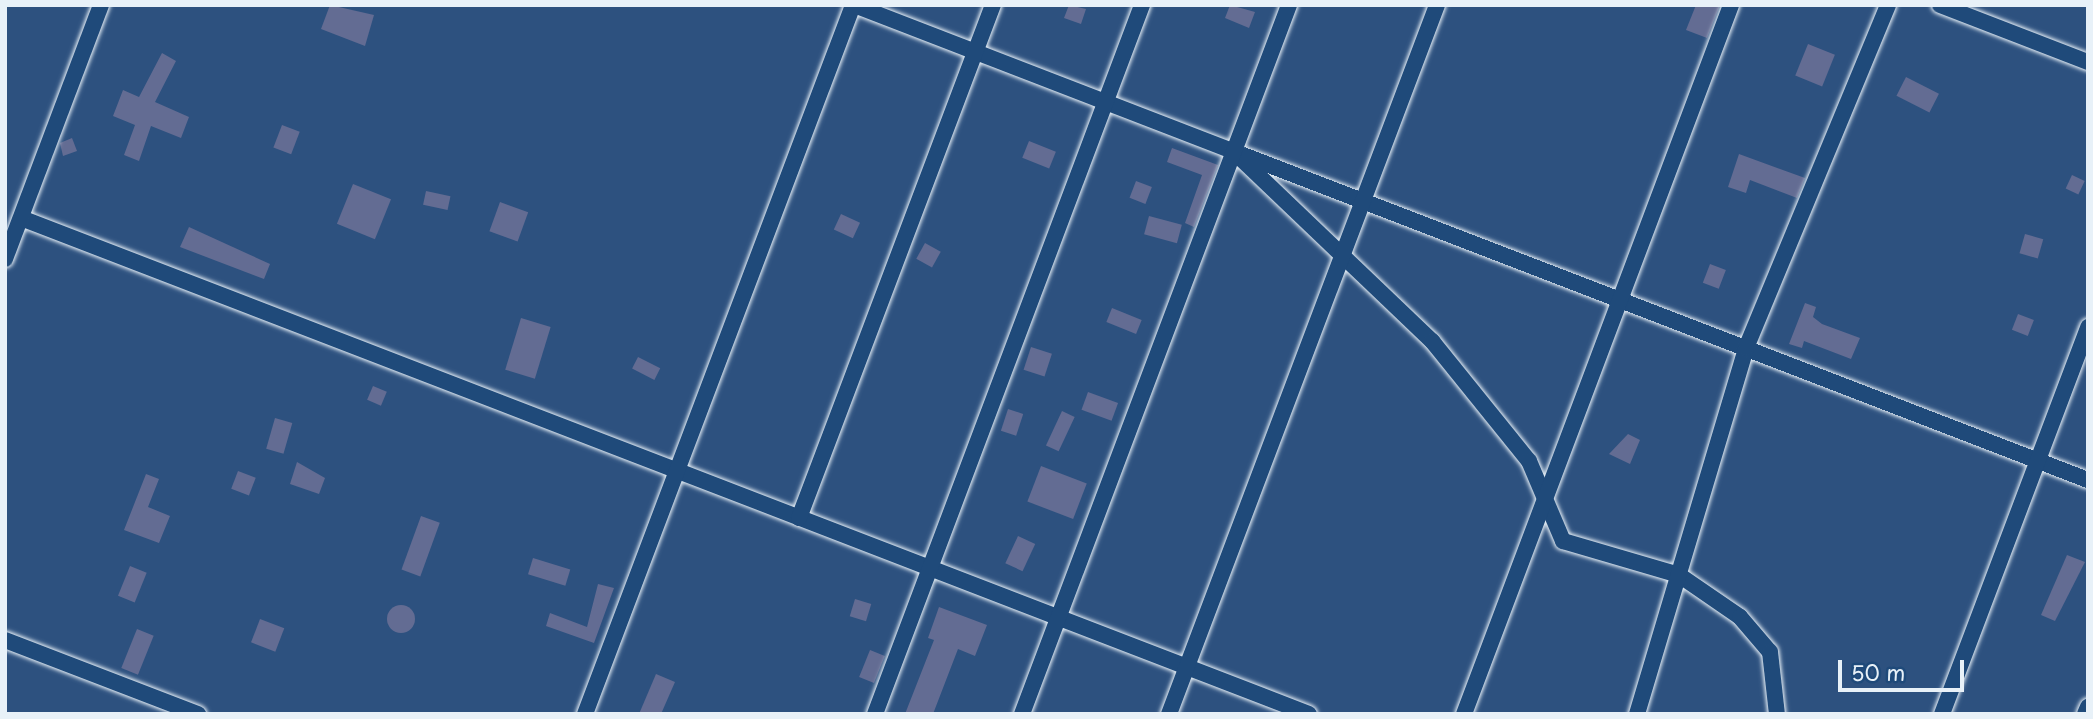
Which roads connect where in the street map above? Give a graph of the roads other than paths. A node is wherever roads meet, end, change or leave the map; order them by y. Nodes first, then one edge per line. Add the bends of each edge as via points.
1 (101, 5) edge
2 (853, 5) edge
3 (993, 5) edge
4 (1142, 5) edge
5 (1289, 5) edge
6 (1437, 5) edge
7 (1731, 5) edge
8 (1888, 5) edge
9 (1940, 5) edge
10 (975, 52) junction
11 (2088, 62) edge
12 (1106, 102) junction
13 (1234, 152) junction
14 (1363, 201) junction
15 (21, 218) junction
16 (1343, 254) junction
17 (5, 259) edge
18 (1620, 300) junction
19 (2088, 327) edge
20 (1746, 348) junction
21 (2037, 460) junction
22 (677, 470) junction
23 (2088, 480) edge
24 (1546, 494) junction
25 (799, 518) junction
26 (930, 568) junction
27 (1679, 575) junction
28 (1058, 617) junction
29 (5, 639) edge
30 (1187, 667) junction
31 (2088, 707) edge
32 (198, 714) edge
33 (585, 714) edge
34 (875, 714) edge
35 (1022, 714) edge
36 (1169, 714) edge
37 (1309, 714) edge
38 (1464, 714) edge
39 (1637, 714) edge
40 (1777, 714) edge
41 (1942, 714) edge
42 (2085, 714) edge

1 - 15 street
2 - 10 street
2 - 22 street
3 - 10 street
4 - 12 street
5 - 13 street
6 - 14 street
7 - 18 street
8 - 20 street
9 - 11 street
10 - 12 street
10 - 25 street
12 - 13 street
12 - 26 street
13 - 14 street
13 - 16 street
13 - 28 street
14 - 16 street
14 - 18 street
15 - 17 street
15 - 22 street
16 - 24 street via 1432,341 1529,461
16 - 30 street
18 - 20 street
18 - 24 street
19 - 21 street
20 - 21 street
20 - 27 street
21 - 23 street
21 - 41 street
22 - 25 street
22 - 33 street
24 - 27 street via 1563,541
24 - 38 street
25 - 26 street
26 - 28 street
26 - 34 street
27 - 39 street
27 - 40 street via 1740,617 1770,652
28 - 30 street
28 - 35 street
29 - 32 street
30 - 36 street
30 - 37 street
31 - 42 street

